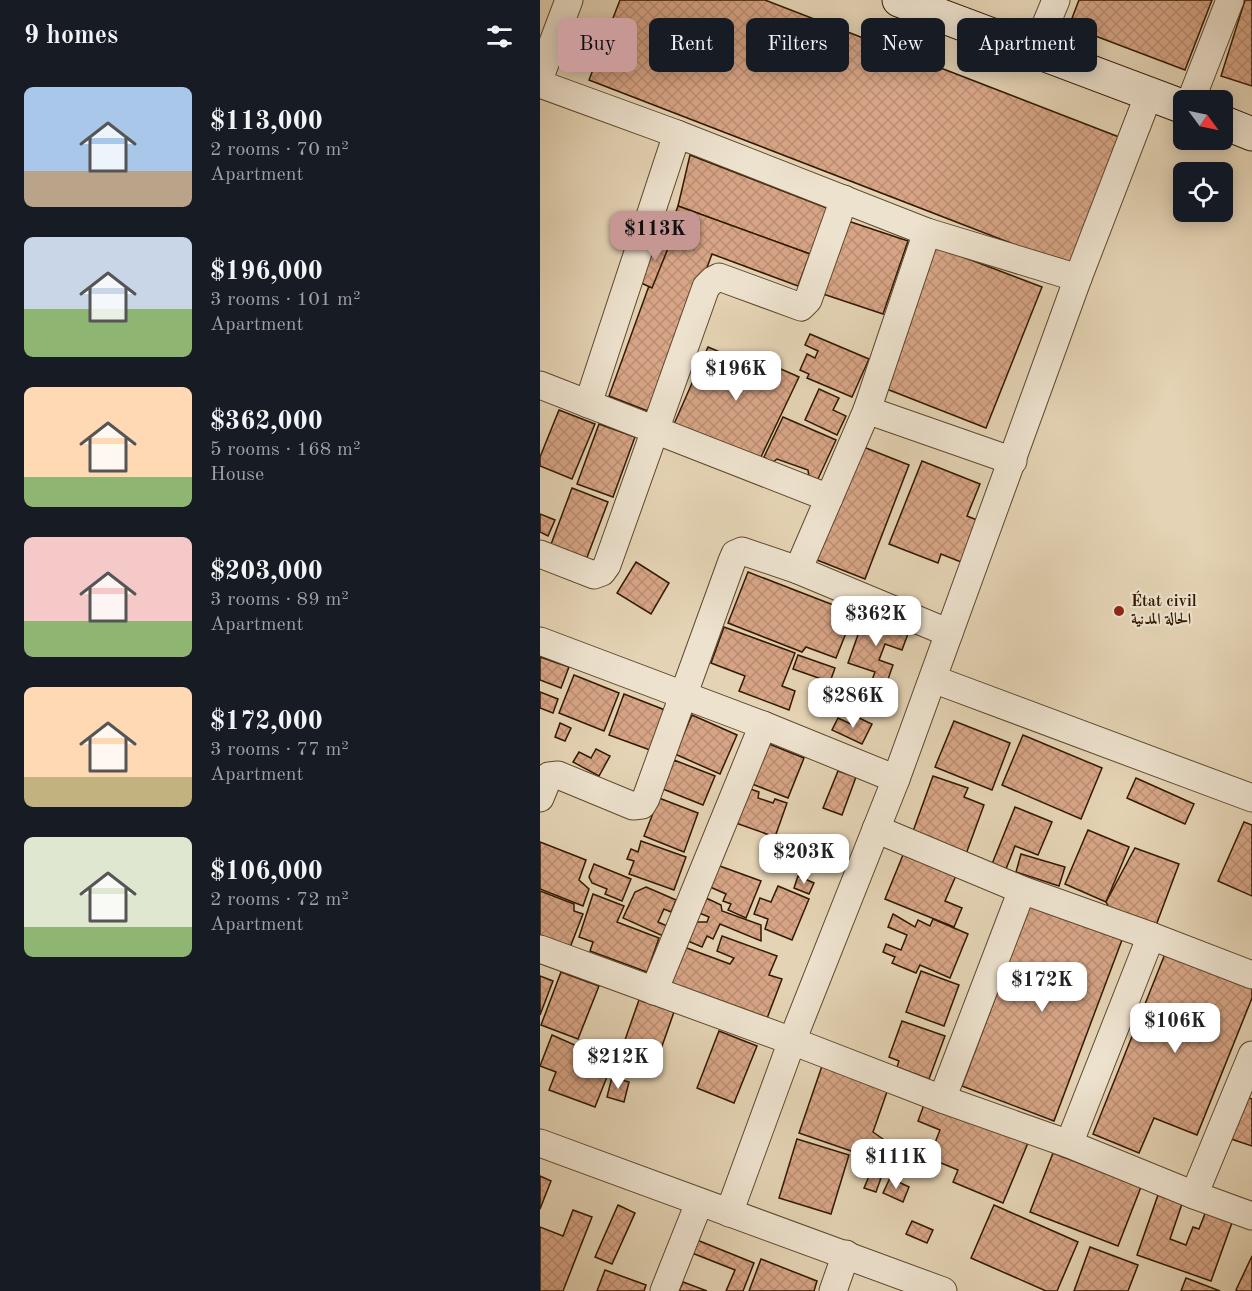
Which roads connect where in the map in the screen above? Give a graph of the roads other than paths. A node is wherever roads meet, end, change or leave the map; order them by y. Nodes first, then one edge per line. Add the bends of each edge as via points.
1 (569, 0) edge
2 (899, 0) edge
3 (1056, 0) edge
4 (1230, 0) edge
5 (1049, 18) edge
6 (957, 22) edge
7 (1091, 72) edge
8 (540, 77) edge
9 (540, 84) edge
10 (1195, 90) edge
11 (1149, 94) junction
12 (1173, 103) edge
13 (1233, 126) edge
14 (677, 134) junction
15 (1252, 134) edge
16 (844, 199) junction
17 (927, 232) junction
18 (1078, 278) junction
19 (540, 385) edge
20 (588, 404) junction
21 (867, 410) junction
22 (655, 429) junction
23 (1013, 460) junction
24 (829, 498) junction
25 (543, 563) edge
26 (798, 570) junction
27 (950, 633) junction
28 (540, 641) edge
29 (933, 679) junction
30 (684, 695) junction
31 (763, 725) junction
32 (896, 779) junction
33 (540, 798) edge
34 (1252, 798) edge
35 (876, 829) junction
36 (1022, 890) junction
37 (1151, 936) junction
38 (540, 949) edge
39 (1252, 975) edge
40 (654, 991) junction
41 (792, 1041) junction
42 (1252, 1055) edge
43 (942, 1099) junction
44 (540, 1143) edge
45 (1069, 1144) junction
46 (1194, 1195) junction
47 (699, 1203) junction
48 (729, 1213) junction
49 (1252, 1216) edge
50 (846, 1254) junction
51 (664, 1291) edge
52 (833, 1291) edge
53 (943, 1291) edge

1 - 8 street
2 - 6 street
3 - 5 street
4 - 10 street
7 - 11 street
9 - 14 street
11 - 12 street
11 - 18 street
13 - 15 street
14 - 16 street
14 - 20 street
16 - 17 street
16 - 22 street via 805,305 801,307 719,278 706,287
17 - 18 street
17 - 21 street
18 - 23 street
19 - 20 street
20 - 22 street
21 - 23 street
21 - 24 street
22 - 24 street
22 - 25 street via 602,572 594,575
23 - 27 street
24 - 26 street
26 - 27 street
26 - 30 street via 742,551 735,554
27 - 29 street
28 - 30 street
29 - 32 street
29 - 34 street
30 - 31 street
30 - 33 street via 642,805 633,806 558,775 549,776
31 - 32 street
31 - 40 street
32 - 35 street
35 - 36 street
35 - 41 street
36 - 37 street
36 - 43 street
37 - 39 street
37 - 45 street
38 - 40 street
40 - 41 street
41 - 43 street
41 - 48 street
42 - 46 street
43 - 45 street
44 - 47 street
45 - 46 street
46 - 49 street
47 - 48 street
47 - 51 street
48 - 50 street
50 - 52 street
50 - 53 street

